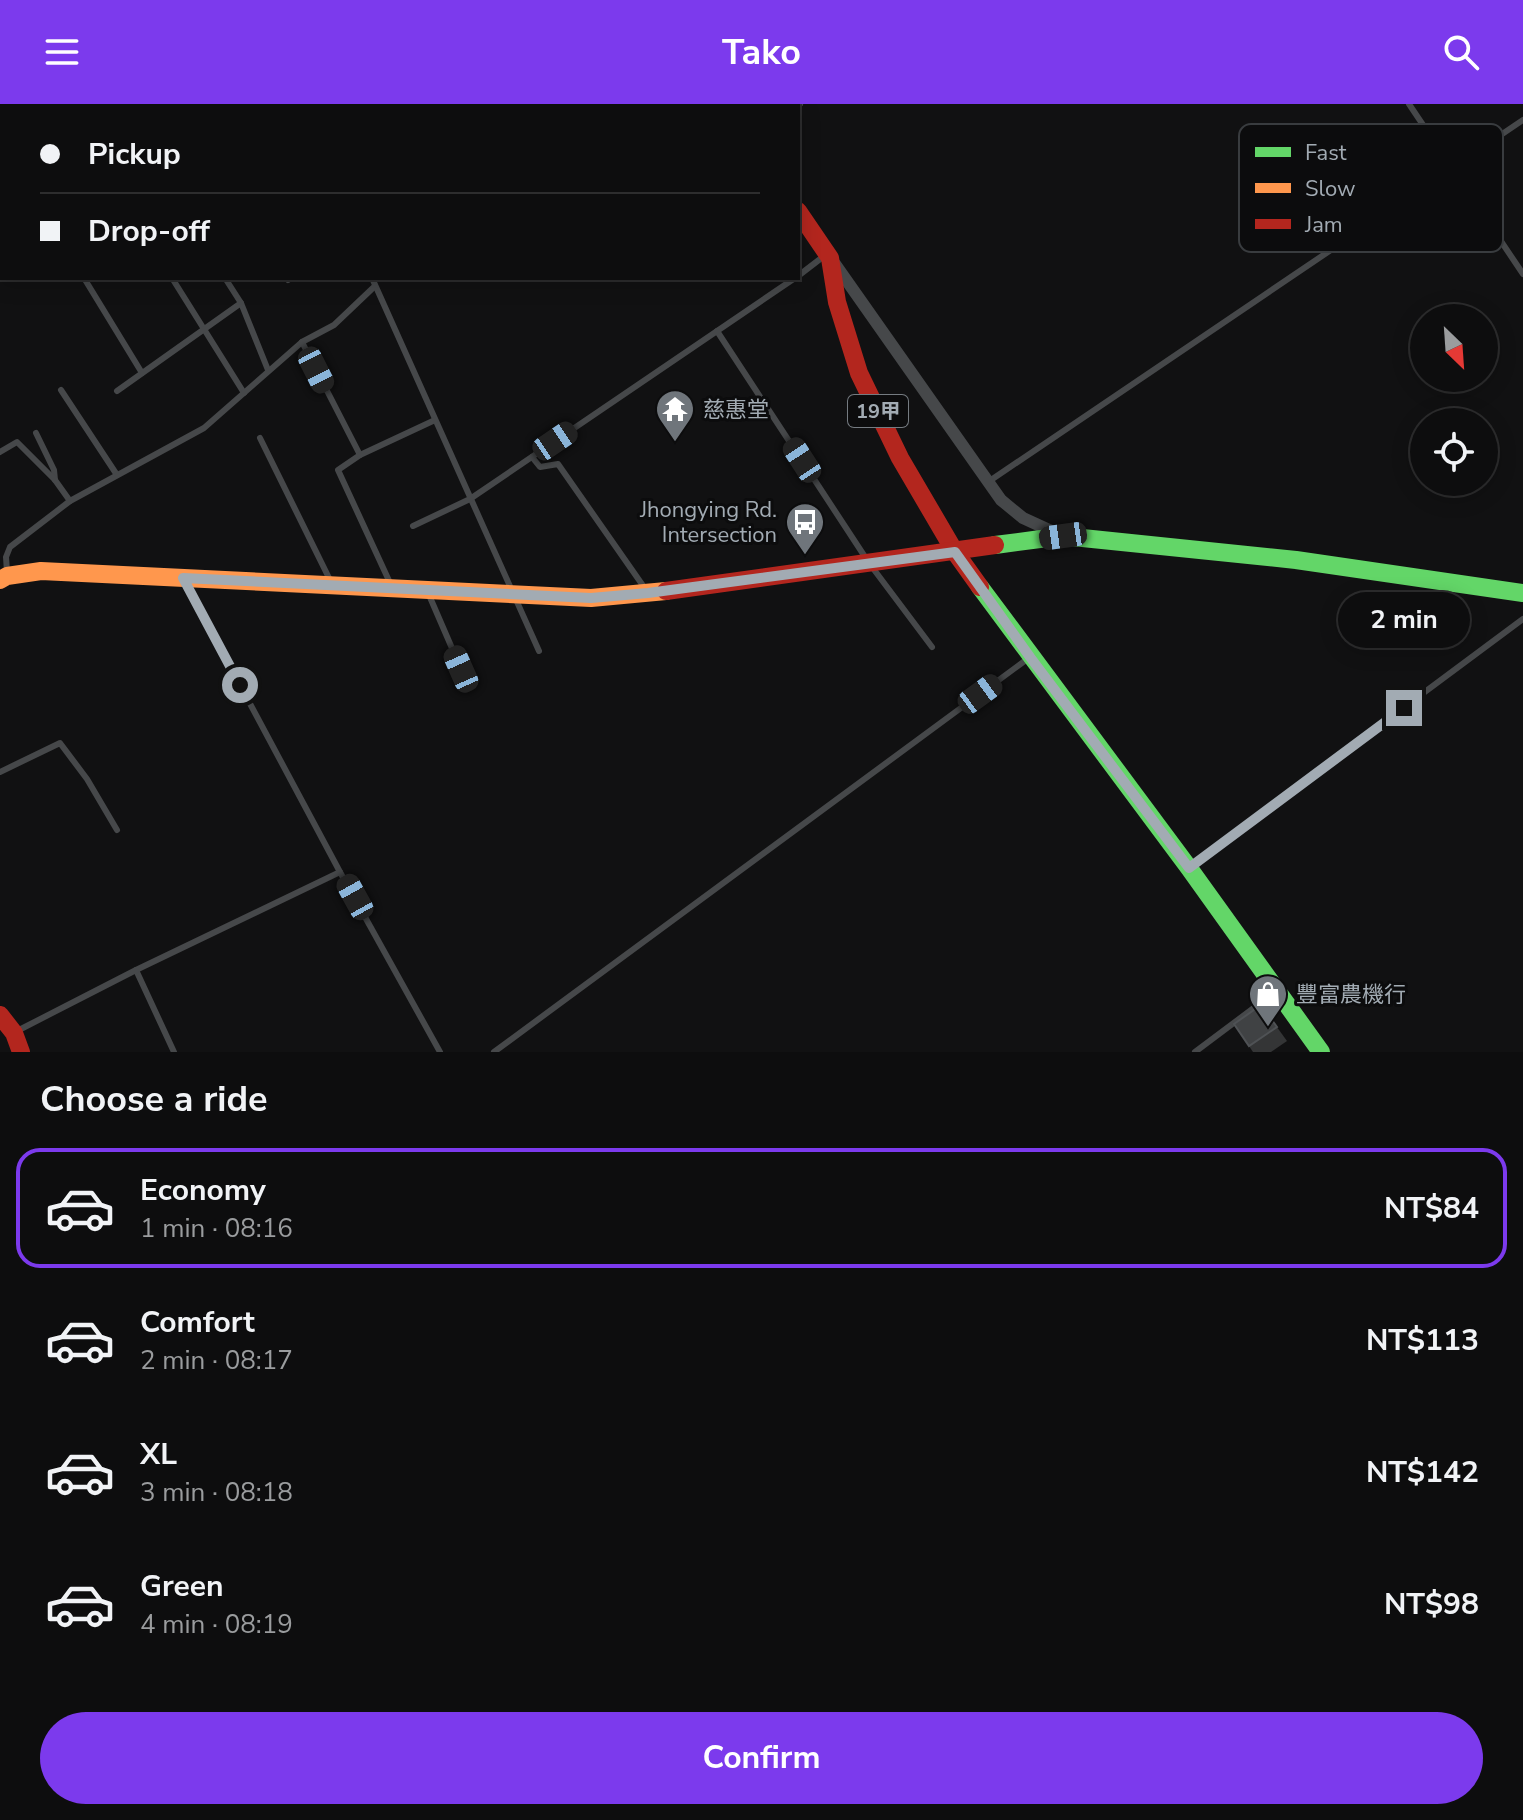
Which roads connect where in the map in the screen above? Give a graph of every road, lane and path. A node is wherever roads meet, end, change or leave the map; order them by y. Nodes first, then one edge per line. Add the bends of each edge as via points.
1 (1409, 104) edge
2 (1523, 120) edge
3 (1423, 124) edge
4 (1503, 133) edge
5 (800, 214) edge
6 (1503, 244) edge
7 (1327, 252) edge
8 (829, 256) junction
9 (800, 274) edge
10 (1523, 274) edge
11 (85, 280) edge
12 (173, 280) edge
13 (226, 280) edge
14 (373, 280) edge
15 (792, 280) edge
16 (375, 286) junction
17 (241, 303) junction
18 (202, 329) junction
19 (717, 331) junction
20 (302, 342) junction
21 (268, 370) junction
22 (142, 373) junction
23 (61, 390) dead end
24 (117, 391) dead end
25 (244, 393) junction
26 (435, 420) junction
27 (36, 433) dead end
28 (260, 438) dead end
29 (0, 452) edge
30 (360, 455) junction
31 (532, 457) junction
32 (117, 475) junction
33 (55, 480) junction
34 (988, 482) junction
35 (470, 499) junction
36 (70, 501) junction
37 (413, 526) dead end
38 (1063, 536) junction
39 (955, 552) junction
40 (869, 563) junction
41 (4, 578) edge
42 (183, 578) junction
43 (333, 585) junction
44 (392, 588) junction
45 (426, 589) junction
46 (512, 593) junction
47 (648, 593) junction
48 (1523, 593) edge
49 (1523, 619) edge
50 (932, 647) dead end
51 (539, 651) dead end
52 (1030, 657) junction
53 (461, 669) dead end
54 (0, 772) edge
55 (117, 830) dead end
56 (1189, 868) junction
57 (340, 872) junction
58 (136, 970) junction
59 (1277, 990) junction
60 (0, 1015) edge
61 (14, 1033) junction
62 (21, 1052) edge
63 (174, 1052) edge
64 (440, 1052) edge
65 (494, 1052) edge
66 (1195, 1052) edge
67 (1321, 1052) edge

1 - 3 lane
2 - 4 lane
5 - 8 street, 19甲
6 - 10 lane
7 - 34 lane
8 - 9 lane
8 - 34 street
8 - 39 street, 19甲 via 859,373 900,458
11 - 22 lane
12 - 18 lane
13 - 17 lane
14 - 16 lane
15 - 19 lane
16 - 20 lane via 334,325
16 - 26 lane
17 - 18 lane
17 - 21 lane
18 - 22 lane
18 - 25 lane
19 - 31 lane
19 - 40 lane
20 - 21 lane
20 - 30 lane
21 - 25 lane
22 - 24 lane
23 - 32 lane
25 - 32 lane via 204,428
26 - 30 lane
26 - 35 lane
27 - 33 lane
28 - 43 lane
29 - 33 lane via 17,442
30 - 44 lane via 338,470
31 - 35 lane
31 - 47 lane via 540,467 558,464
32 - 36 lane
33 - 36 lane
34 - 38 street via 1023,518
35 - 37 lane
35 - 46 lane
36 - 41 lane via 10,547
38 - 39 street
38 - 48 street via 1296,560
39 - 40 street
39 - 52 street, 19甲
40 - 47 street
40 - 50 lane
41 - 42 street via 41,571
42 - 43 street
42 - 57 lane
43 - 44 street
44 - 45 street
45 - 46 street
45 - 53 lane
46 - 47 street via 591,598
46 - 51 lane
49 - 56 lane
52 - 56 street, 19甲
52 - 65 lane
54 - 55 lane via 60,743
56 - 59 street, 19甲
57 - 58 lane
57 - 64 lane
58 - 61 lane
58 - 63 lane
59 - 66 lane
59 - 67 street, 19甲
60 - 61 street
61 - 62 street

